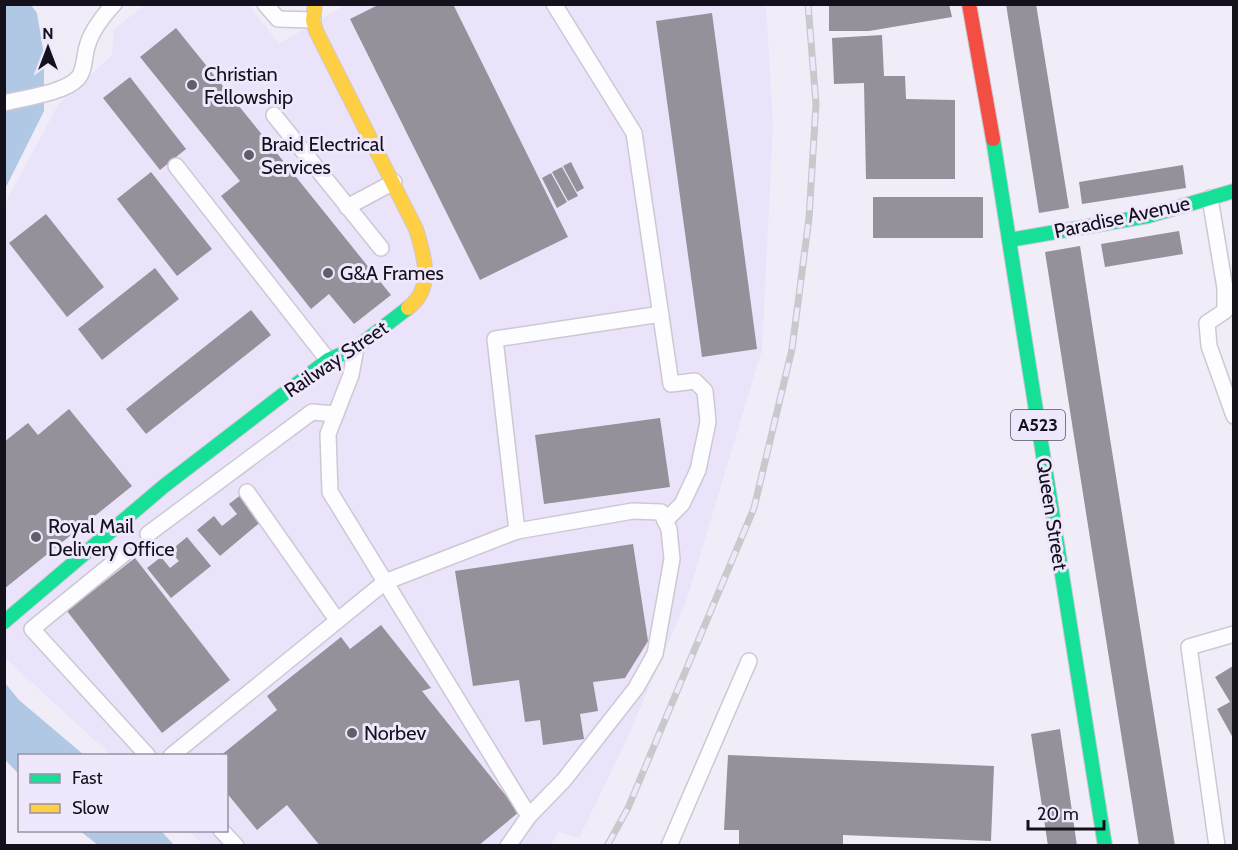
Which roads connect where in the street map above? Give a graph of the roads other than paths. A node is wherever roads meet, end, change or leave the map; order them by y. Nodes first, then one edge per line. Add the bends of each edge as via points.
1 (114, 4) edge
2 (265, 4) edge
3 (315, 4) edge
4 (554, 4) edge
5 (969, 4) edge
6 (313, 20) junction
7 (4, 103) edge
8 (274, 115) dead end
9 (176, 166) dead end
10 (394, 182) junction
11 (1233, 191) edge
12 (1210, 198) junction
13 (347, 207) junction
14 (1010, 240) junction
15 (381, 248) dead end
16 (661, 315) junction
17 (356, 348) junction
18 (328, 360) junction
19 (336, 414) junction
20 (1233, 416) edge
21 (247, 492) dead end
22 (665, 521) junction
23 (517, 531) junction
24 (148, 534) dead end
25 (124, 554) dead end
26 (385, 582) junction
27 (337, 620) junction
28 (4, 622) edge
29 (1233, 634) edge
30 (748, 661) dead end
31 (146, 754) edge
32 (173, 754) edge
33 (529, 816) junction
34 (222, 832) edge
35 (236, 846) edge
36 (508, 846) edge
37 (669, 846) edge
38 (1106, 846) edge
39 (1217, 846) edge

1 - 7 lane via 87,46 78,79 62,88
2 - 6 lane via 278,19
3 - 6 street
4 - 16 lane via 634,134
5 - 14 street, Queen Street / A523
6 - 10 street, Railway Street
8 - 13 lane
9 - 18 lane
10 - 13 lane
10 - 17 street, Railway Street via 416,229 425,259 425,284 414,304
11 - 12 street, Paradise Avenue
12 - 14 street, Paradise Avenue via 1148,216
12 - 20 lane via 1225,288 1225,311 1207,323 1209,346
13 - 15 lane
14 - 38 street, Queen Street / A523
16 - 22 lane via 671,384 695,381 705,391 708,422 698,470 682,504
16 - 23 lane via 495,339
17 - 18 street, Railway Street
17 - 19 lane via 351,375
18 - 28 street, Railway Street via 164,486
19 - 24 lane via 312,412
19 - 26 lane via 328,434 330,492
21 - 27 lane
22 - 23 lane via 661,512 633,511
22 - 33 lane via 672,559 655,654 636,688 564,780
23 - 26 lane
25 - 31 lane via 32,629
26 - 27 lane
26 - 33 lane
27 - 32 lane
29 - 39 lane via 1189,647
30 - 37 lane
33 - 36 lane
34 - 35 lane

